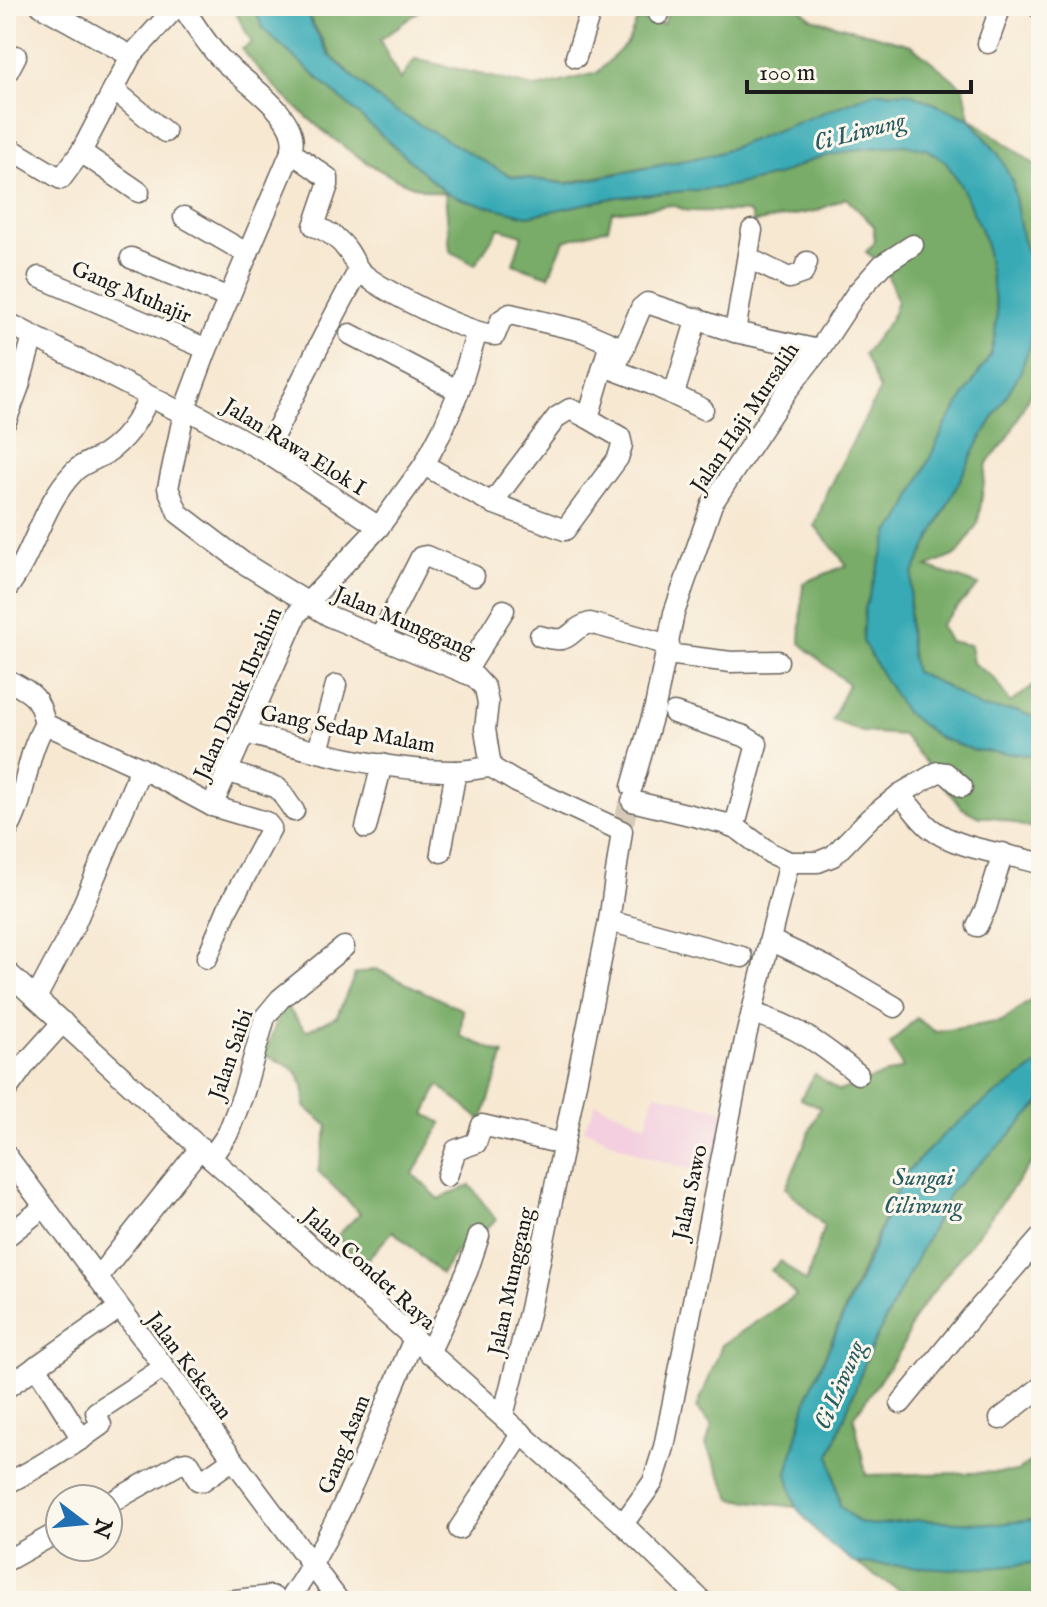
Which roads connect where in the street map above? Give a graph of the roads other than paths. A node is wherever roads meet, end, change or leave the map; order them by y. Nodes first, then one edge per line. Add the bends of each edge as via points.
1 (41, 6) edge
2 (180, 6) edge
3 (592, 6) edge
4 (1001, 6) edge
5 (988, 43) dead end
6 (16, 56) dead end
7 (131, 56) junction
8 (576, 57) dead end
9 (6, 75) edge
10 (113, 89) junction
11 (165, 132) dead end
12 (6, 146) edge
13 (81, 152) junction
14 (291, 152) junction
15 (139, 192) dead end
16 (184, 217) dead end
17 (752, 230) dead end
18 (913, 245) dead end
19 (248, 254) junction
20 (131, 258) dead end
21 (748, 258) junction
22 (807, 262) dead end
23 (359, 270) junction
24 (39, 277) dead end
25 (229, 298) junction
26 (697, 318) junction
27 (6, 322) edge
28 (477, 332) junction
29 (735, 332) junction
30 (350, 334) dead end
31 (33, 336) junction
32 (617, 346) junction
33 (207, 349) junction
34 (819, 350) junction
35 (609, 367) junction
36 (459, 391) junction
37 (674, 394) junction
38 (149, 397) junction
39 (703, 409) dead end
40 (184, 411) junction
41 (588, 418) junction
42 (6, 421) edge
43 (265, 452) junction
44 (424, 465) junction
45 (492, 503) junction
46 (379, 527) junction
47 (474, 576) dead end
48 (6, 590) edge
49 (306, 603) junction
50 (504, 610) dead end
51 (540, 636) dead end
52 (380, 638) junction
53 (668, 650) junction
54 (778, 661) dead end
55 (465, 673) junction
56 (6, 679) edge
57 (336, 685) dead end
58 (665, 710) junction
59 (45, 724) junction
60 (245, 733) junction
61 (318, 751) junction
62 (382, 764) junction
63 (491, 767) junction
64 (141, 768) junction
65 (226, 771) junction
66 (456, 771) junction
67 (962, 787) dead end
68 (900, 794) junction
69 (212, 806) junction
70 (294, 811) dead end
71 (737, 818) dead end
72 (366, 828) dead end
73 (6, 833) edge
74 (441, 852) dead end
75 (1003, 853) junction
76 (789, 862) junction
77 (1039, 863) dead end
78 (609, 921) junction
79 (977, 926) dead end
80 (770, 940) junction
81 (344, 947) dead end
82 (742, 957) dead end
83 (207, 958) dead end
84 (6, 971) edge
85 (36, 998) junction
86 (895, 1007) dead end
87 (752, 1013) junction
88 (63, 1022) junction
89 (858, 1074) dead end
90 (6, 1091) edge
91 (563, 1144) junction
92 (206, 1152) junction
93 (6, 1155) edge
94 (447, 1176) dead end
95 (44, 1207) junction
96 (479, 1236) dead end
97 (6, 1237) edge
98 (1041, 1237) edge
99 (98, 1277) junction
100 (118, 1309) junction
101 (421, 1346) junction
102 (36, 1366) junction
103 (163, 1368) junction
104 (1041, 1387) edge
105 (6, 1388) edge
106 (901, 1403) dead end
107 (503, 1416) junction
108 (1000, 1419) dead end
109 (522, 1433) junction
110 (82, 1439) junction
111 (232, 1460) junction
112 (6, 1484) edge
113 (124, 1495) edge
114 (623, 1524) junction
115 (459, 1529) dead end
116 (44, 1540) edge
117 (6, 1561) edge
118 (313, 1565) junction
119 (700, 1600) edge
120 (227, 1601) edge
121 (279, 1601) edge
122 (288, 1601) edge
123 (339, 1601) edge

1 - 7 street
2 - 7 street
2 - 14 street via 219,57 283,117 292,133
3 - 8 street
4 - 5 street
6 - 9 street
7 - 10 street
10 - 11 street
10 - 13 street
12 - 13 street via 61,179
13 - 15 street
14 - 19 street, Jalan Munggang
14 - 23 street via 328,178 314,226 337,238
16 - 19 street
17 - 21 street
18 - 34 street, Jalan Haji Mursalih via 872,274
19 - 25 street, Jalan Munggang
20 - 25 street
21 - 22 street via 789,278 803,273
21 - 29 street
23 - 28 street
23 - 43 street
24 - 33 street, Gang Muhajir
25 - 33 street, Jalan Munggang
26 - 29 street
26 - 32 street via 644,304
26 - 37 street
27 - 31 street, Jalan Rawa Elok I
28 - 32 street via 495,335 510,314 582,331
28 - 36 street, Jalan Datuk Ibrahim
29 - 34 street
30 - 36 street
31 - 38 street, Jalan Rawa Elok I
31 - 42 street
32 - 35 street
33 - 40 street, Jalan Munggang
34 - 53 street, Jalan Haji Mursalih via 712,504 674,613
35 - 37 street
35 - 41 street
36 - 44 street, Jalan Datuk Ibrahim
37 - 39 street
38 - 40 street, Jalan Rawa Elok I
38 - 48 street via 119,444 74,471
40 - 43 street, Jalan Rawa Elok I
40 - 49 street, Jalan Munggang via 168,488 178,513
41 - 45 street via 570,409 563,412
41 - 45 street via 620,437 622,445 565,530
43 - 46 street, Jalan Rawa Elok I
44 - 45 street
44 - 46 street, Jalan Datuk Ibrahim
46 - 49 street, Jalan Datuk Ibrahim
47 - 52 street via 421,557
49 - 52 street, Jalan Munggang
49 - 60 street, Jalan Datuk Ibrahim
50 - 55 street
51 - 53 street via 567,639 590,623
52 - 55 street, Jalan Munggang
53 - 54 street via 731,662
53 - 58 street, Jalan Haji Mursalih
55 - 63 street, Jalan Munggang via 485,688
56 - 59 street via 35,696
57 - 61 street
58 - 71 street via 757,744
58 - 76 street, Jalan Haji Mursalih via 632,794 738,829
59 - 64 street, Jalan Datuk Ibrahim
59 - 73 street
60 - 61 street, Gang Sedap Malam
60 - 65 street, Jalan Datuk Ibrahim
61 - 62 street, Gang Sedap Malam
62 - 66 street, Gang Sedap Malam
62 - 72 street
63 - 66 street, Gang Sedap Malam
63 - 78 street, Jalan Munggang via 623,827
64 - 69 street, Jalan Datuk Ibrahim
64 - 85 street via 74,926
65 - 69 street, Jalan Datuk Ibrahim
65 - 70 street via 278,788
66 - 74 street
67 - 68 street via 938,772
68 - 75 street via 938,833
68 - 76 street via 827,860
69 - 83 street via 271,828
75 - 77 street
75 - 79 street
76 - 80 street, Jalan Sawo
78 - 82 street
78 - 91 street, Jalan Munggang via 596,1031
80 - 86 street
80 - 87 street, Jalan Sawo
81 - 92 street, Jalan Saibi via 265,1017 228,1133
84 - 85 street, Jalan Condet Raya
85 - 88 street, Jalan Condet Raya
87 - 89 street via 803,1033
87 - 114 street, Jalan Sawo via 664,1447 653,1482
88 - 90 street
88 - 92 street, Jalan Condet Raya
91 - 94 street via 482,1125 476,1143 456,1150
91 - 107 street, Jalan Munggang
92 - 99 street, Jalan Saibi
92 - 101 street, Jalan Condet Raya
93 - 95 street, Jalan Kekeran
95 - 97 street
95 - 99 street, Jalan Kekeran
96 - 101 street, Gang Asam via 467,1272
98 - 106 street
99 - 100 street, Jalan Kekeran
100 - 102 street
100 - 103 street, Jalan Kekeran
101 - 107 street, Jalan Condet Raya
101 - 118 street, Gang Asam via 381,1413 358,1477
102 - 105 street
102 - 110 street
103 - 110 street via 96,1412 101,1425
103 - 111 street, Jalan Kekeran
104 - 108 street
107 - 109 street, Jalan Condet Raya
109 - 114 street, Jalan Condet Raya
109 - 115 street
110 - 112 street
111 - 113 street via 202,1481 190,1464 181,1463
111 - 118 street, Jalan Kekeran
114 - 119 street, Jalan Condet Raya
116 - 117 street
118 - 122 street, Gang Asam
118 - 123 street, Jalan Kekeran
120 - 121 street via 271,1596

